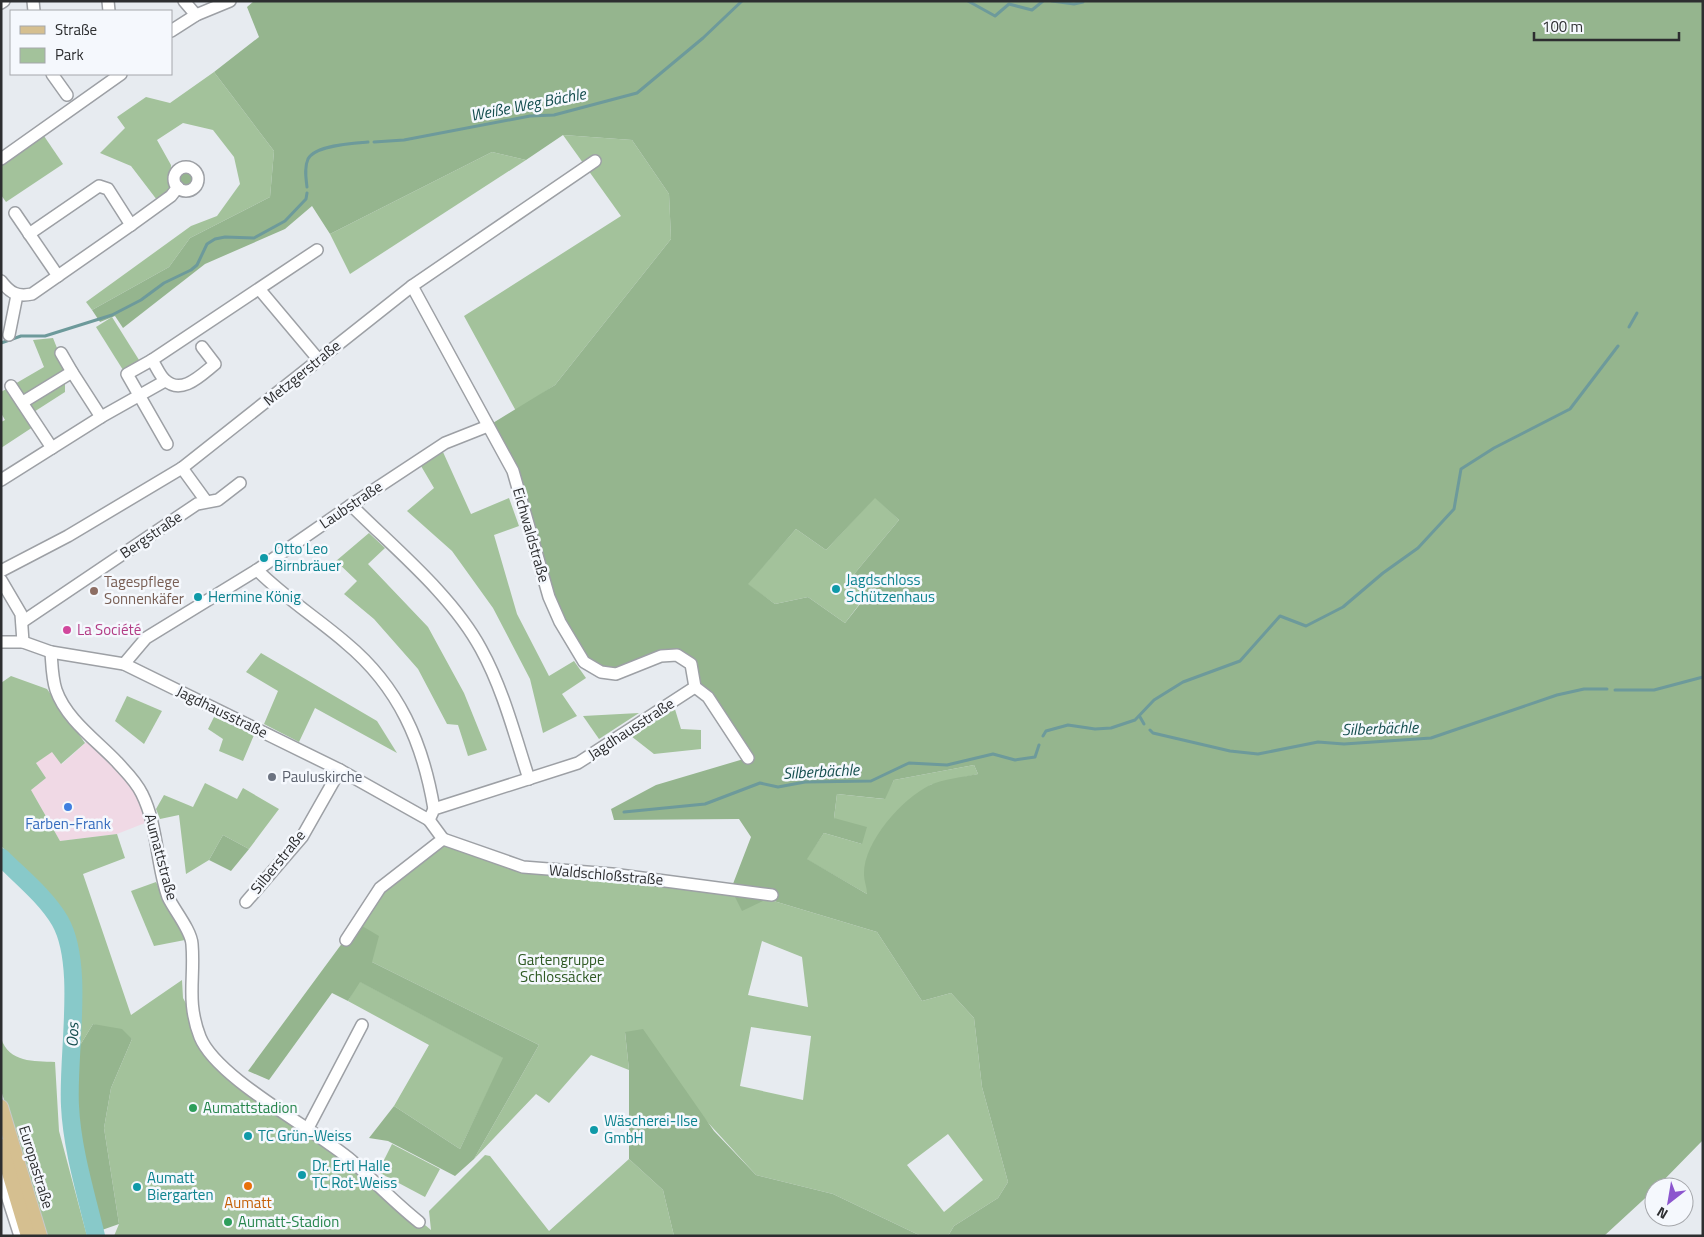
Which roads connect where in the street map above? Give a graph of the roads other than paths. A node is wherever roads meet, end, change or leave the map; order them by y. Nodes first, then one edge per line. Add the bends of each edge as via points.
1 (184, 1) edge
2 (230, 1) edge
3 (196, 15) junction
4 (172, 31) edge
5 (53, 75) edge
6 (120, 75) edge
7 (67, 95) dead end
8 (1, 159) edge
9 (594, 161) dead end
10 (178, 187) dead end
11 (15, 213) dead end
12 (131, 225) junction
13 (30, 234) junction
14 (317, 250) dead end
15 (58, 276) junction
16 (1, 281) edge
17 (412, 286) junction
18 (260, 290) junction
19 (17, 295) junction
20 (9, 335) dead end
21 (202, 347) dead end
22 (61, 354) dead end
23 (318, 359) junction
24 (152, 360) junction
25 (72, 372) junction
26 (165, 381) junction
27 (12, 386) dead end
28 (138, 395) junction
29 (23, 402) junction
30 (101, 417) junction
31 (488, 426) junction
32 (167, 444) dead end
33 (52, 448) junction
34 (182, 468) junction
35 (1, 480) edge
36 (240, 483) dead end
37 (206, 501) junction
38 (351, 505) junction
39 (257, 570) junction
40 (1, 571) edge
41 (1, 580) edge
42 (22, 622) junction
43 (1, 642) edge
44 (23, 642) junction
45 (51, 652) junction
46 (124, 664) junction
47 (695, 687) junction
48 (748, 758) dead end
49 (340, 770) junction
50 (529, 778) junction
51 (434, 809) junction
52 (429, 820) junction
53 (443, 839) junction
54 (772, 895) dead end
55 (246, 902) dead end
56 (346, 940) dead end
57 (362, 1026) dead end
58 (1, 1107) edge
59 (308, 1128) junction
60 (1, 1146) edge
61 (1, 1176) edge
62 (419, 1222) dead end
63 (20, 1236) edge
64 (28, 1236) edge
65 (40, 1236) edge

1 - 3 street
2 - 3 street
3 - 4 street
5 - 7 street
6 - 8 street
9 - 17 street, Metzgerstraße
10 - 12 street via 171,196
11 - 13 street
12 - 13 street via 108,189 100,186
12 - 15 street
13 - 15 street
14 - 18 street
15 - 19 street via 32,294
16 - 19 street
17 - 23 street, Metzgerstraße
17 - 31 street, Eichwaldstraße
18 - 23 street
18 - 24 street
19 - 20 street
21 - 26 street via 214,364 187,385
22 - 25 street
23 - 34 street, Metzgerstraße
24 - 26 street
24 - 28 street via 127,374
25 - 29 street
25 - 30 street
26 - 28 street
27 - 29 street
28 - 30 street
28 - 32 street
29 - 33 street
30 - 33 street
31 - 38 street, Laubstraße via 445,443
31 - 47 street, Eichwaldstraße via 512,471 549,597 584,662 601,672 616,674 660,656 677,655 690,664
33 - 35 street
34 - 37 street
34 - 40 street, Metzgerstraße via 68,536
36 - 37 street, Bergstraße via 218,500
37 - 42 street, Bergstraße
38 - 39 street, Laubstraße
38 - 50 street via 447,602 481,648
39 - 46 street, Laubstraße via 146,638
39 - 51 street via 278,591 348,644 394,693 414,734
41 - 42 street via 21,614
42 - 44 street
43 - 44 street, Jagdhausstraße
44 - 45 street, Jagdhausstraße
45 - 46 street, Jagdhausstraße
45 - 59 street, Aumattstraße via 53,678 62,703 131,776 145,800 168,897 192,942 190,992 201,1040 238,1081
46 - 49 street, Jagdhausstraße
47 - 48 street via 708,697
47 - 50 street, Jagdhausstraße via 578,763
49 - 52 street, Jagdhausstraße
49 - 55 street, Silberstraße via 302,837
50 - 51 street, Jagdhausstraße
51 - 52 street
52 - 53 street, Jagdhausstraße
53 - 54 street, Waldschloßstraße via 524,867 612,874
53 - 56 street via 380,888
57 - 59 street
58 - 65 main road, Europastraße
59 - 62 street, Aumattstraße via 351,1161
60 - 64 main road, Europastraße
61 - 63 street

